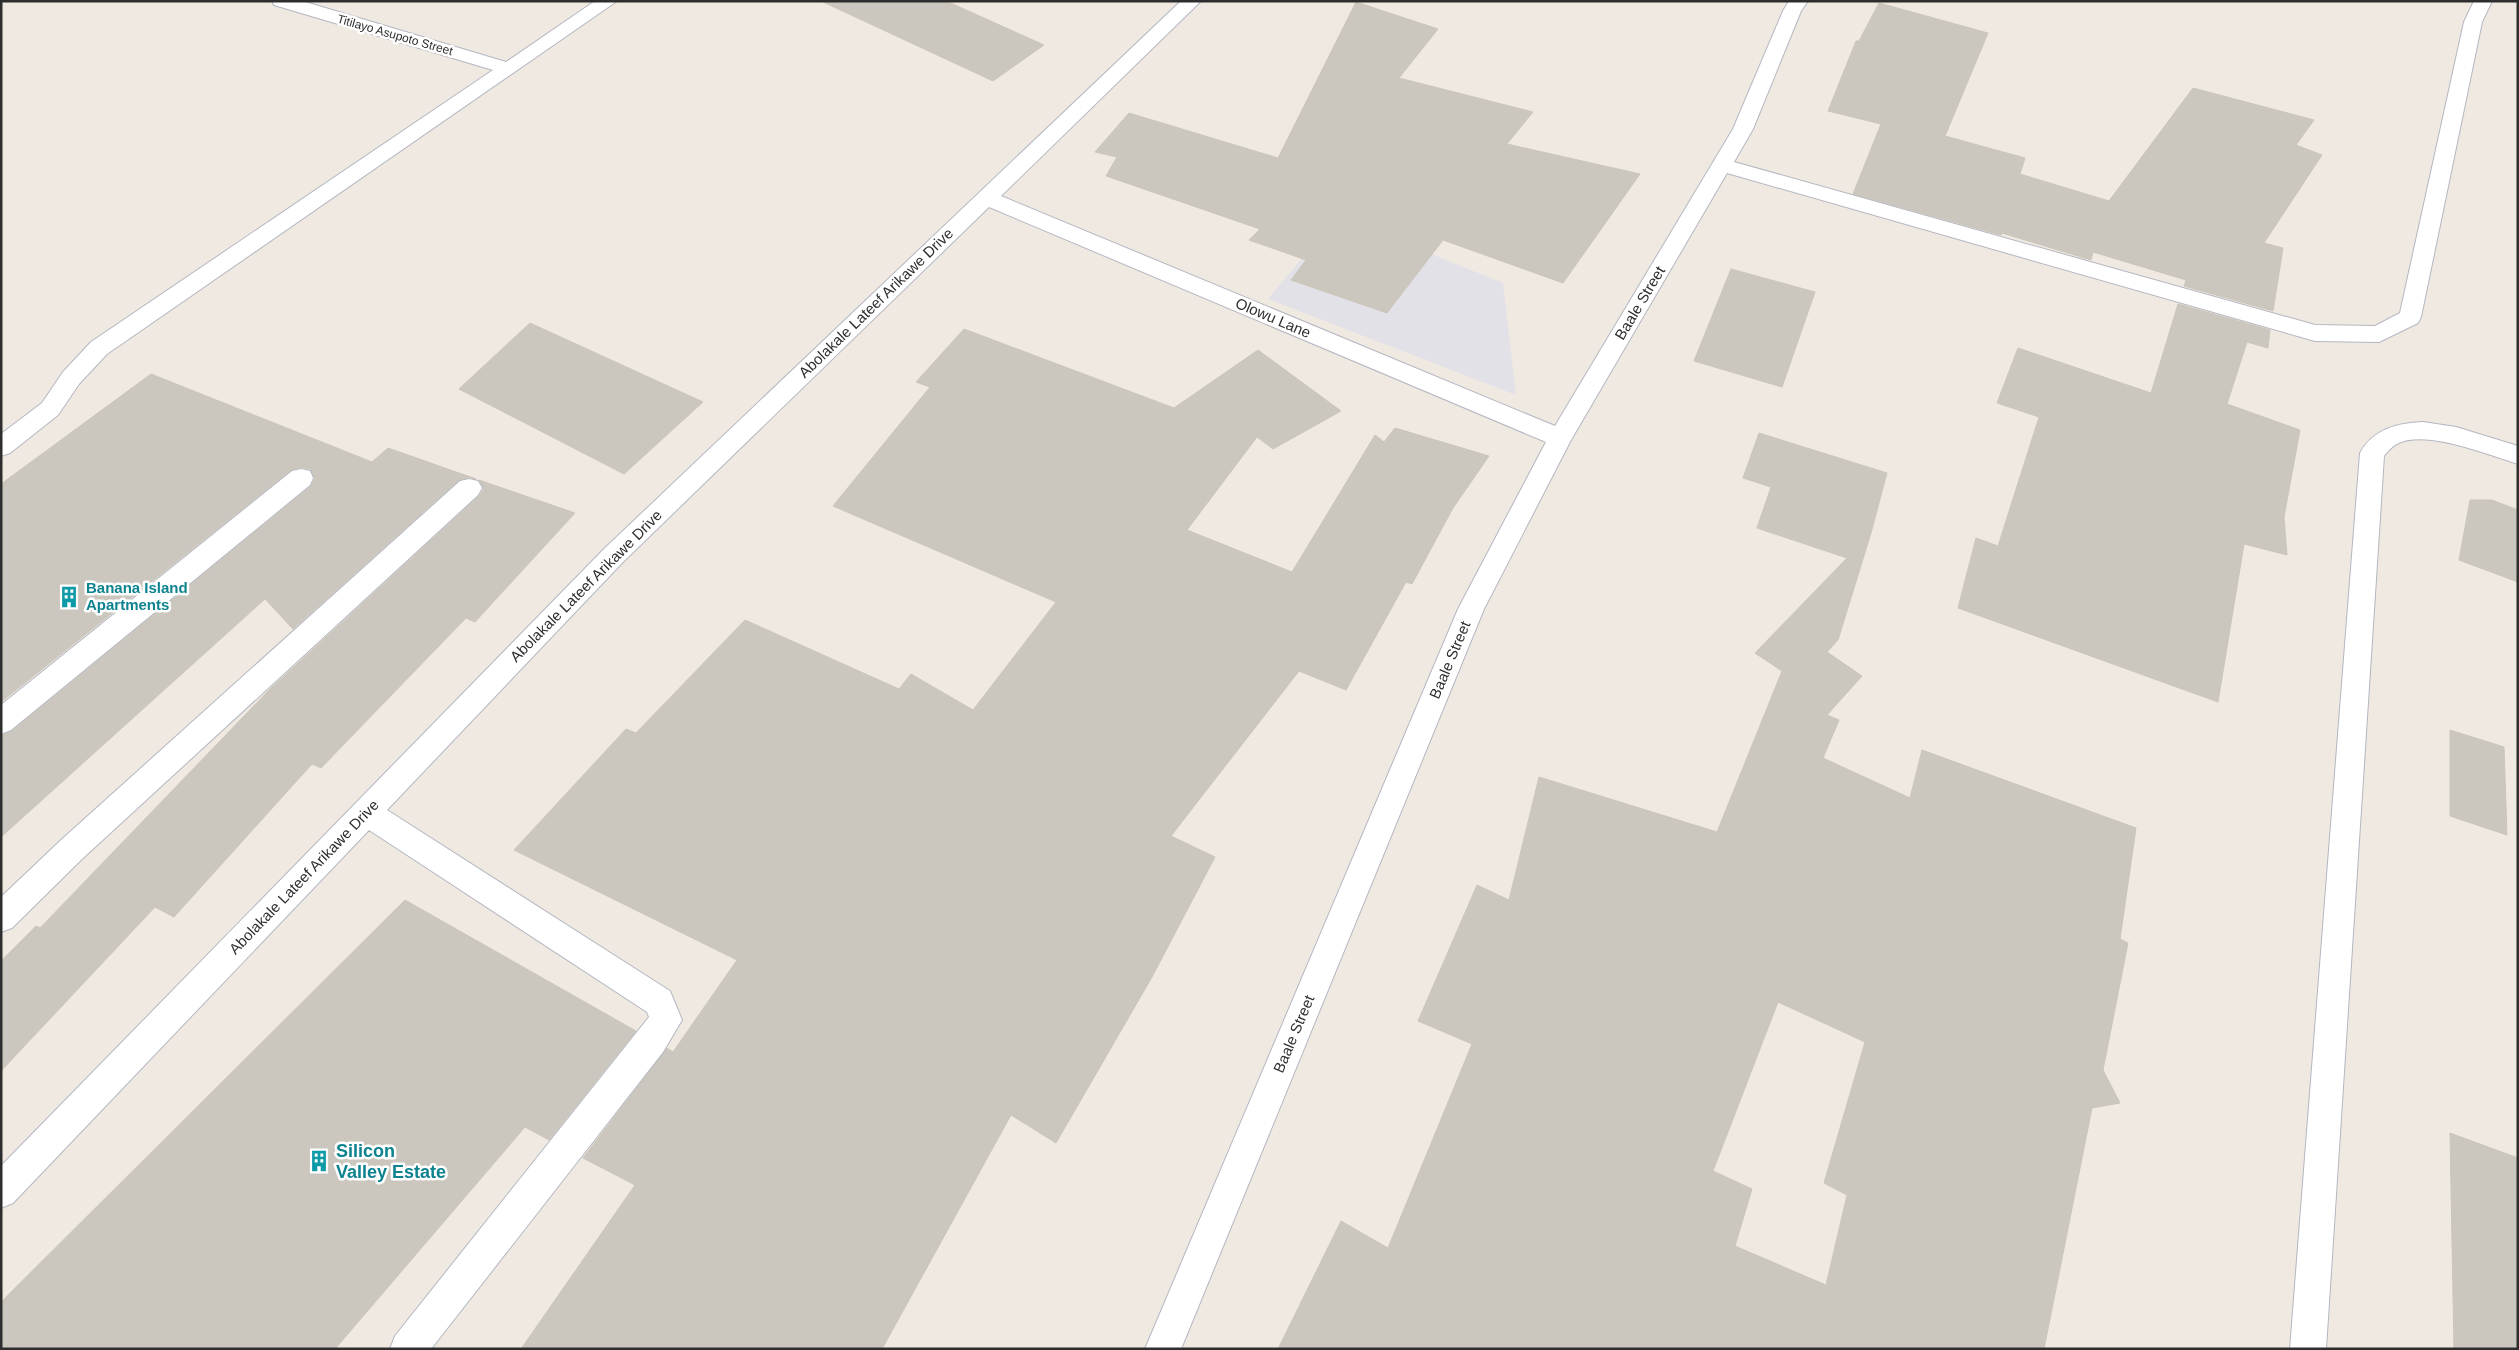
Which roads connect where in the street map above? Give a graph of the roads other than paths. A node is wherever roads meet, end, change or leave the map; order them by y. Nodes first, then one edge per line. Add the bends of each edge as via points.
1 (281, 1) edge
2 (608, 1) edge
3 (1192, 1) edge
4 (1799, 1) edge
5 (2483, 1) edge
6 (509, 69) junction
7 (1721, 165) junction
8 (986, 198) junction
9 (1560, 438) junction
10 (1, 446) edge
11 (2518, 455) edge
12 (301, 478) dead end
13 (469, 488) dead end
14 (1, 722) edge
15 (366, 812) junction
16 (1, 918) edge
17 (1, 1191) edge
18 (408, 1349) edge
19 (1163, 1349) edge
20 (2308, 1349) edge

1 - 6 street, Titilayo Asupoto Street
2 - 6 street
3 - 8 street, Abolakale Lateef Arikawe Drive
4 - 7 street, Baale Street via 1743,129
5 - 7 street via 2473,22 2410,317 2379,334 2315,333
6 - 10 street via 99,348 71,378 50,409
7 - 9 street, Baale Street
8 - 9 street, Olowu Lane
8 - 15 street, Abolakale Lateef Arikawe Drive via 613,556
9 - 19 street, Baale Street via 1471,610
11 - 20 street via 2461,438 2416,430 2391,436 2372,452
12 - 14 street
13 - 16 street via 71,850
15 - 17 street, Abolakale Lateef Arikawe Drive
15 - 18 street via 659,1002 666,1020

